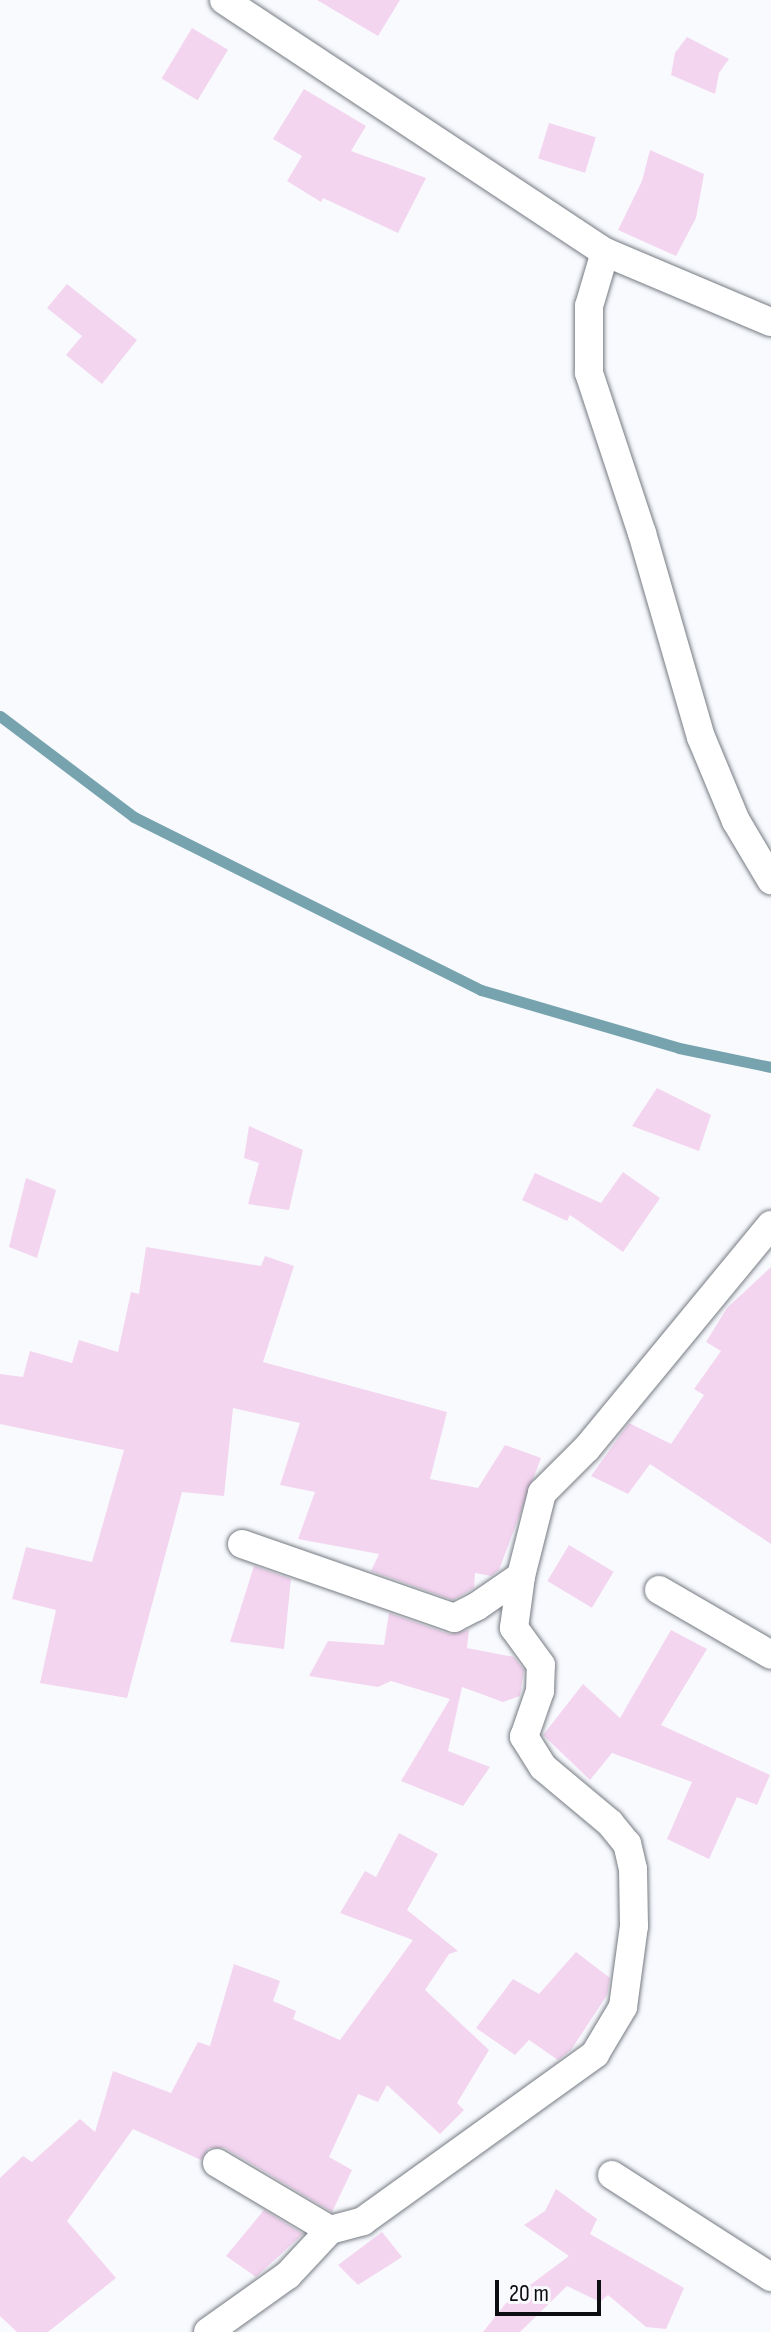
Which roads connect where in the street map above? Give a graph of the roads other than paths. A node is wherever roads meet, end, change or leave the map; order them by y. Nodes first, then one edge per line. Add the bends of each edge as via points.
1 (224, 0) edge
2 (605, 252) junction
3 (771, 322) edge
4 (771, 880) edge
5 (771, 1225) edge
6 (242, 1544) dead end
7 (521, 1576) junction
8 (659, 1590) dead end
9 (771, 1655) edge
10 (217, 2163) dead end
11 (612, 2175) dead end
12 (330, 2230) junction
13 (771, 2277) edge
14 (208, 2332) edge

1 - 2 street
2 - 3 street
2 - 4 street via 589,306 589,373 701,737 736,821
5 - 7 street via 587,1448 542,1493
6 - 7 street via 454,1618
7 - 12 street via 514,1628 541,1665 540,1691 524,1737 543,1767 610,1823 630,1856 634,1926 623,2007 595,2054 363,2221
8 - 9 street
10 - 12 street
11 - 13 street
12 - 14 street via 288,2275

